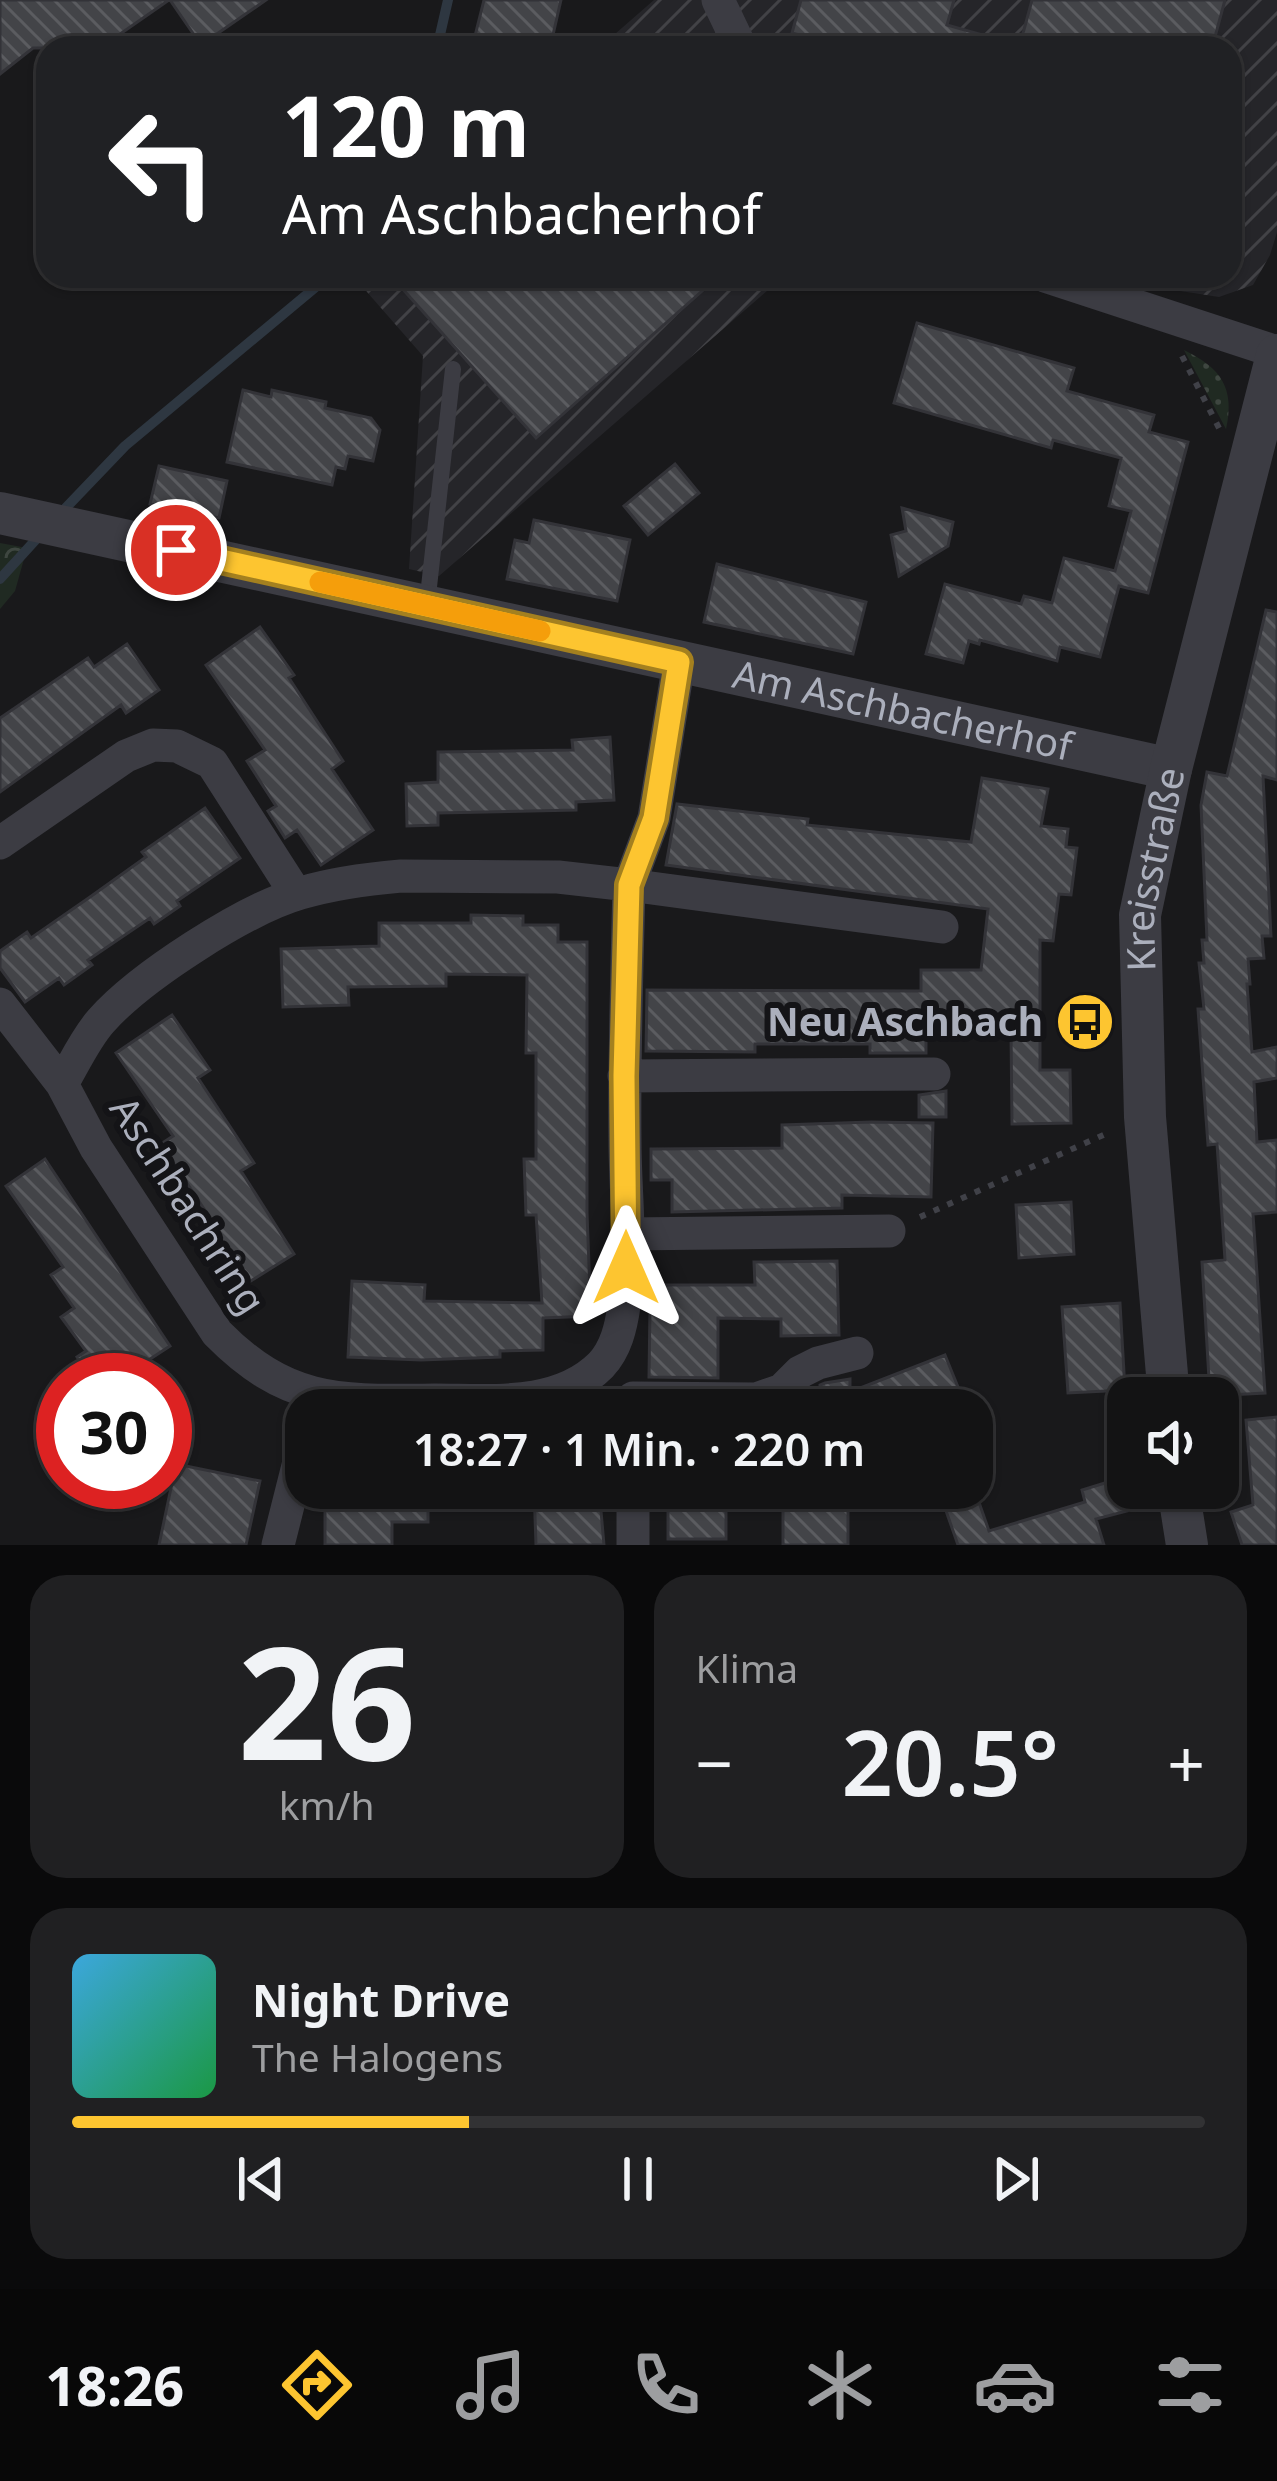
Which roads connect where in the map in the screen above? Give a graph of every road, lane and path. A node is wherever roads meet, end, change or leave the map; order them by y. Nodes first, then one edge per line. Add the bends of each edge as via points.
1 (718, 0) edge
2 (735, 36) edge
3 (1081, 288) edge
4 (1161, 315) junction
5 (1277, 354) edge
6 (453, 369) dead end
7 (1244, 476) junction
8 (0, 513) edge
9 (427, 606) junction
10 (679, 662) junction
11 (1171, 769) junction
12 (0, 843) edge
13 (629, 885) junction
14 (296, 894) junction
15 (943, 926) dead end
16 (0, 1004) edge
17 (934, 1074) dead end
18 (624, 1076) junction
19 (62, 1084) junction
20 (1144, 1117) junction
21 (889, 1231) joint
22 (626, 1234) junction
23 (857, 1353) dead end
24 (600, 1365) junction
25 (1166, 1377) edge
26 (291, 1389) edge
27 (566, 1389) edge
28 (620, 1389) edge
29 (783, 1389) edge
30 (287, 1509) edge
31 (633, 1509) edge
32 (1181, 1509) edge
33 (278, 1545) edge
34 (633, 1545) edge
35 (1187, 1545) edge

1 - 2 street
3 - 4 street
4 - 5 street
4 - 7 path
5 - 7 street, Kreisstraße
6 - 9 lane
7 - 11 street, Kreisstraße
8 - 9 street, Am Aschbacherhof
9 - 10 street, Am Aschbacherhof
10 - 11 street, Am Aschbacherhof
10 - 13 street via 654,818
11 - 20 street, Kreisstraße via 1140,915
12 - 14 street via 126,756 177,746 212,763
13 - 14 street, Aschbachring via 400,876
13 - 15 street, Aschbachring
13 - 18 street
14 - 19 street, Aschbachring via 165,967 100,1022
16 - 19 street, Aschbachring
17 - 18 street
18 - 22 street
19 - 26 street, Aschbachring via 217,1333
20 - 21 path
20 - 25 street, Kreisstraße
21 - 22 street
22 - 24 street via 626,1302 616,1343
23 - 29 street via 818,1363
24 - 27 street, Aschbachring
24 - 28 street
30 - 33 street
31 - 34 street
32 - 35 street

